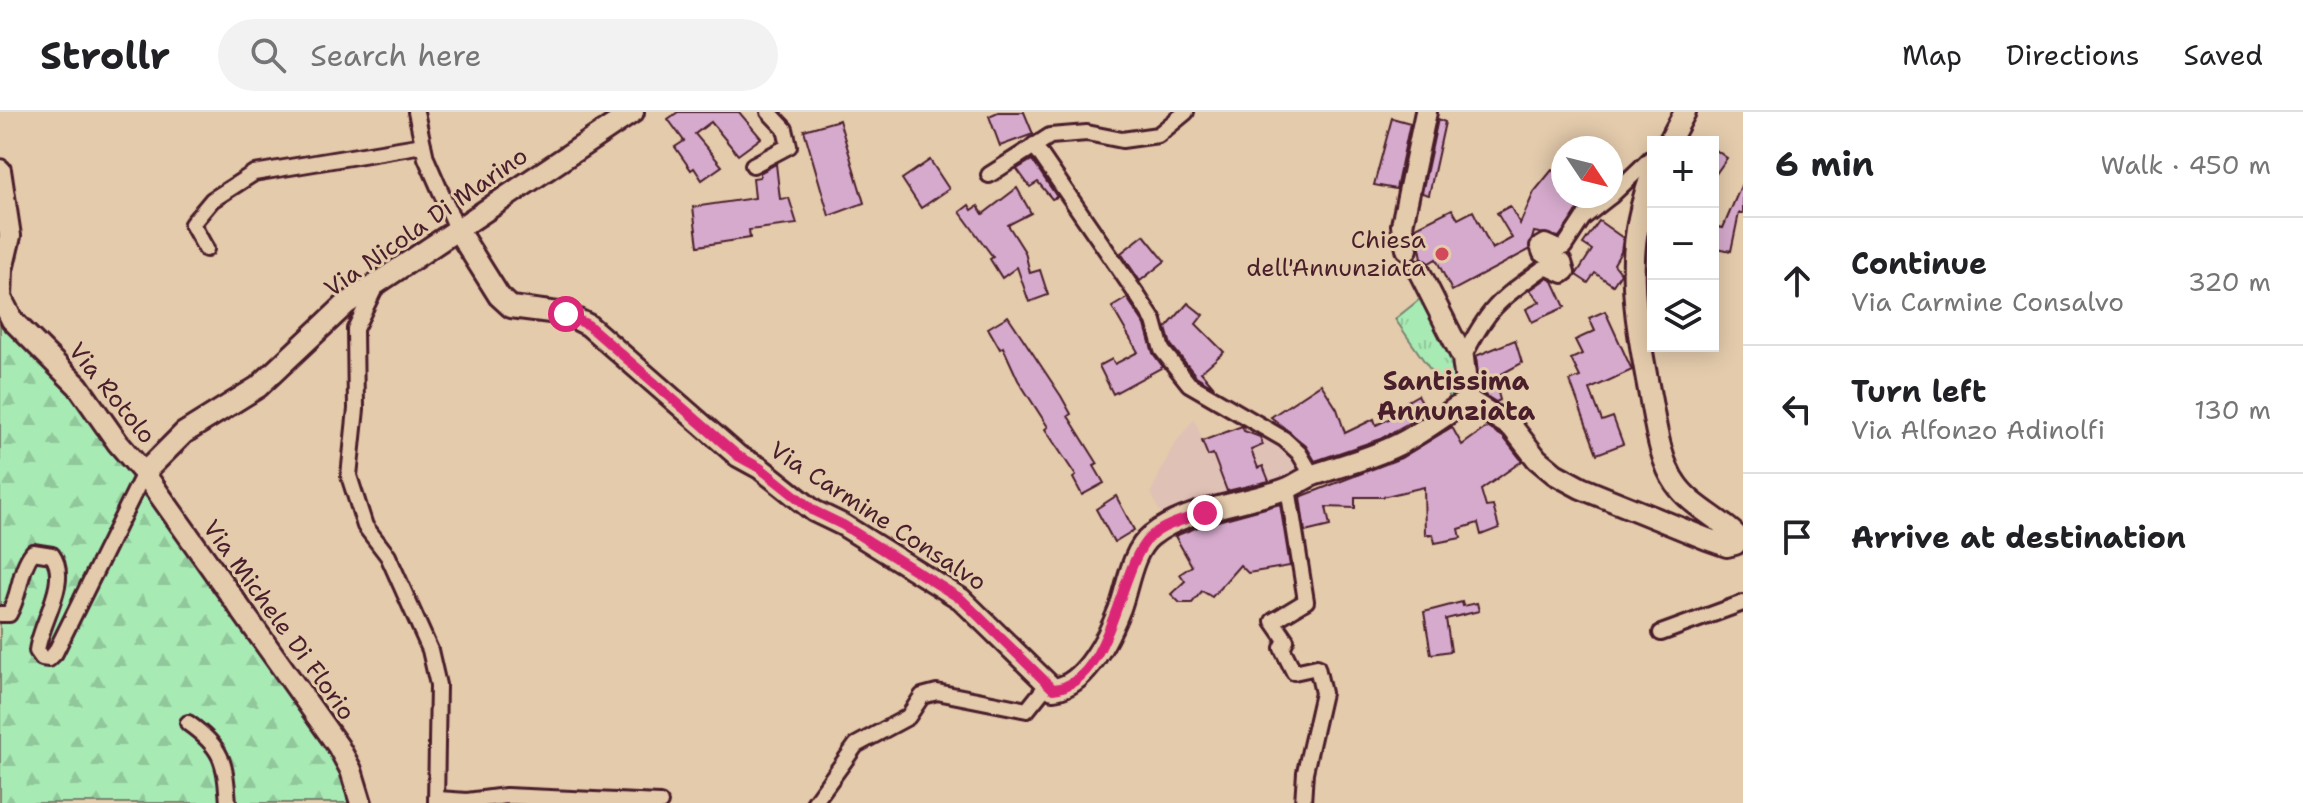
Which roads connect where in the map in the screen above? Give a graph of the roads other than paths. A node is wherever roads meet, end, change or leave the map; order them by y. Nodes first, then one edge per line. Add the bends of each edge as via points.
1 (416, 112) edge
2 (633, 112) edge
3 (769, 112) edge
4 (1186, 112) edge
5 (1426, 112) edge
6 (1685, 112) edge
7 (612, 117) edge
8 (1672, 136) edge
9 (423, 145) junction
10 (1034, 145) junction
11 (1647, 162) edge
12 (753, 165) dead end
13 (0, 170) edge
14 (989, 175) dead end
15 (1623, 185) edge
16 (1647, 191) edge
17 (1596, 208) edge
18 (457, 229) junction
19 (206, 249) dead end
20 (1407, 249) dead end
21 (1419, 271) dead end
22 (380, 281) junction
23 (1463, 358) junction
24 (1468, 400) junction
25 (144, 473) junction
26 (1312, 475) junction
27 (1288, 488) junction
28 (1739, 549) edge
29 (1743, 603) edge
30 (0, 614) edge
31 (1661, 633) dead end
32 (1047, 685) junction
33 (188, 723) dead end
34 (437, 801) edge
35 (228, 803) edge
36 (361, 803) edge
37 (660, 803) edge
38 (814, 803) edge
39 (1303, 803) edge

1 - 9 street
2 - 7 street, Via Nicola Di Marino
3 - 12 street via 785,129 789,146
4 - 10 street via 1158,135 1122,140 1066,133
5 - 20 street via 1402,225
6 - 8 street
7 - 18 street, Via Nicola Di Marino
9 - 18 street
9 - 19 street via 254,173 212,200 192,224
10 - 14 street
10 - 26 street via 1154,321 1162,350 1189,384 1284,439
11 - 15 street
13 - 25 street, Via Rotolo via 10,236 1,298 12,320 78,386
16 - 28 street via 1631,282 1655,420 1674,482 1737,536
17 - 23 street via 1564,247 1545,242 1538,246 1541,254 1568,266 1567,272 1542,269 1512,291 1485,315
18 - 22 street, Via Nicola Di Marino
18 - 32 street, Via Carmine Consalvo via 511,307 566,314 588,325 738,456 814,511 961,599
21 - 23 street
22 - 25 street, Via Nicola Di Marino via 346,304 258,387 184,433
22 - 34 street via 355,329 356,409 349,476 365,526 388,556 430,650 438,685
23 - 24 street
24 - 26 street via 1405,441
24 - 28 street via 1512,427 1537,459 1581,488
25 - 30 street via 49,659 37,651 57,582 52,555 33,552 24,567 19,596 9,614
25 - 36 street, Via Michele Di Florio via 338,746
26 - 27 street
27 - 32 street via 1243,498 1166,526 1148,538 1119,611 1091,662 1065,688
27 - 39 street via 1306,601 1273,621 1286,640 1282,648 1294,672 1317,667 1323,693
29 - 31 street
32 - 38 street via 1027,710 937,692 922,696 908,717 856,745
33 - 35 street via 217,747 226,772
34 - 37 street via 506,796

